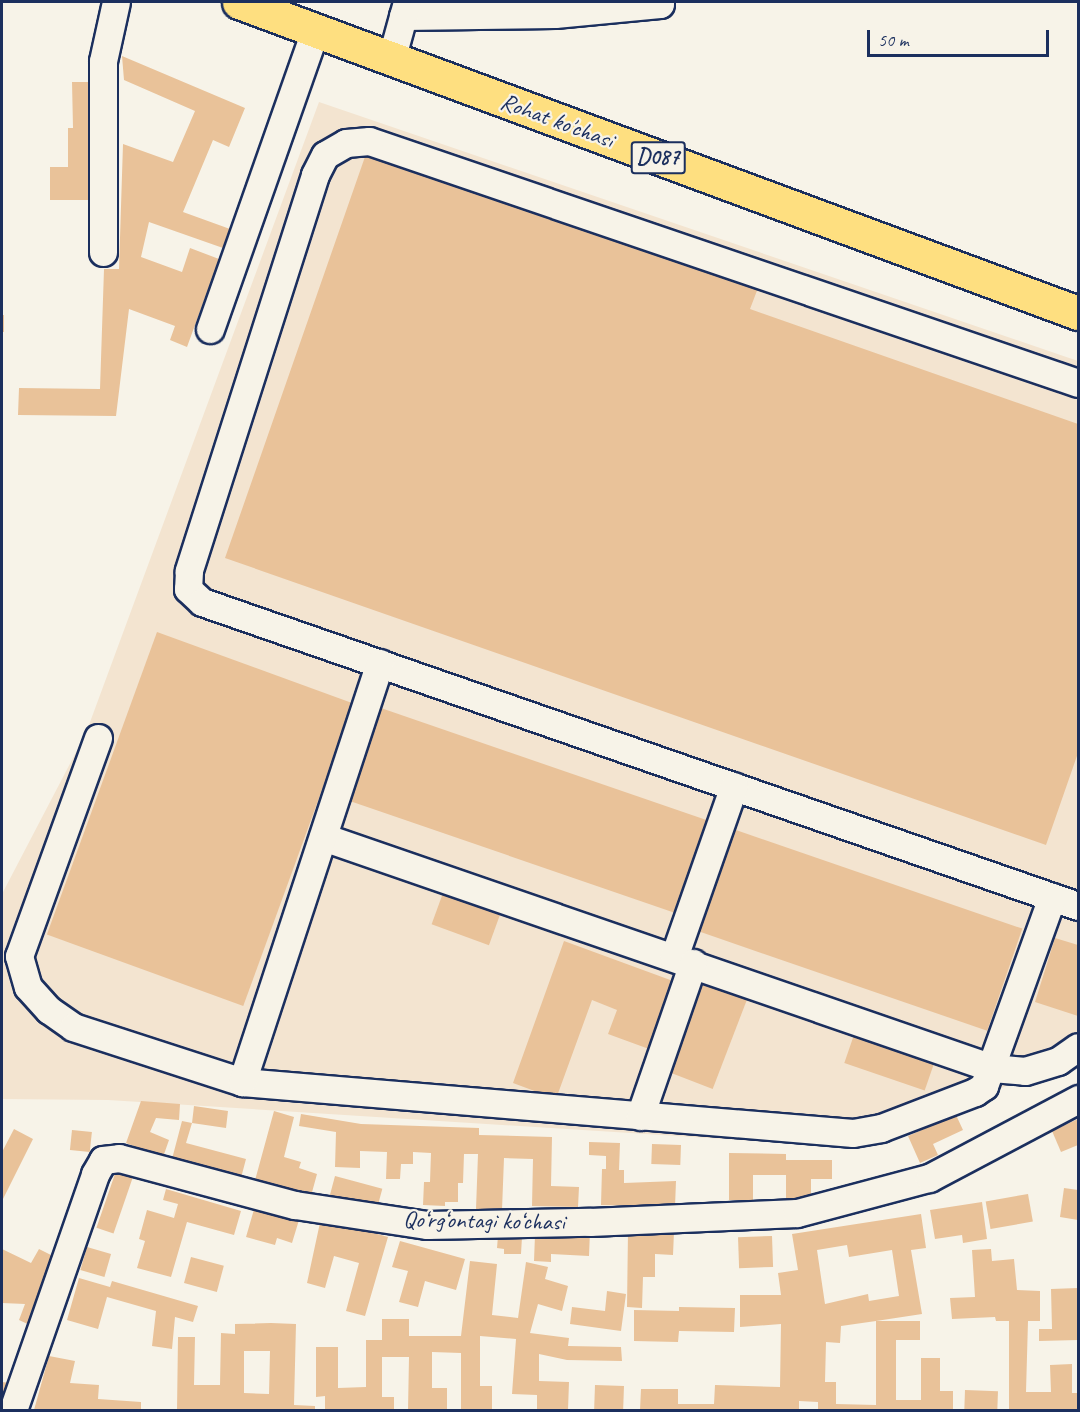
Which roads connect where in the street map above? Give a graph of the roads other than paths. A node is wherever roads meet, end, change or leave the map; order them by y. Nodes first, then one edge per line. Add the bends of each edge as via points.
1 (116, 2) edge
2 (239, 2) edge
3 (660, 2) edge
4 (405, 9) edge
5 (315, 31) junction
6 (391, 60) junction
7 (103, 252) dead end
8 (1078, 313) edge
9 (210, 329) dead end
10 (1078, 383) edge
11 (380, 663) junction
12 (98, 738) dead end
13 (734, 786) junction
14 (323, 837) junction
15 (1052, 897) junction
16 (1078, 906) edge
17 (683, 960) junction
18 (1078, 1047) edge
19 (992, 1068) junction
20 (242, 1082) junction
21 (1078, 1099) edge
22 (640, 1116) junction
23 (13, 1410) edge

1 - 7 street via 103,61
2 - 5 main road, Rohat ko'chasi / D087
3 - 4 street via 555,14
4 - 6 street
5 - 6 main road, Rohat ko'chasi / D087
5 - 9 street
6 - 8 main road, Rohat ko'chasi / D087
10 - 11 street via 369,141 346,144 325,155 315,175 189,571 188,589 202,602
11 - 13 street
11 - 14 street
12 - 20 street via 19,956 28,987 49,1010 73,1027
13 - 15 street
13 - 17 street
14 - 17 street
14 - 20 street
15 - 16 street
15 - 19 street
17 - 19 street
17 - 22 street
18 - 19 street via 1058,1061 1025,1071
19 - 22 street via 984,1086 975,1092 881,1128 854,1133
20 - 22 street
21 - 23 street, Qo‘rg‘ontagi ko‘chasi via 929,1178 797,1213 427,1226 295,1205 119,1158 103,1160

